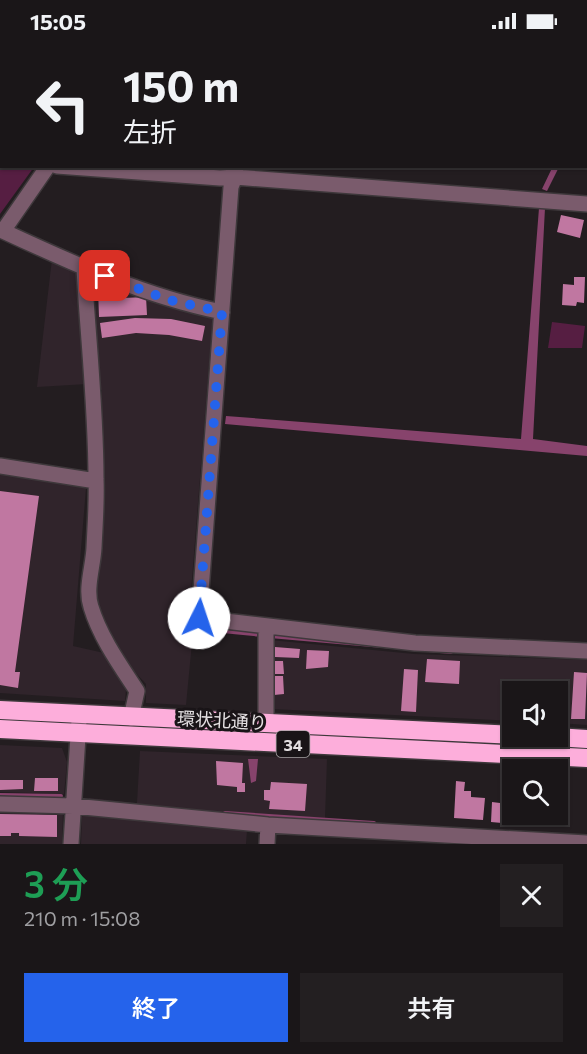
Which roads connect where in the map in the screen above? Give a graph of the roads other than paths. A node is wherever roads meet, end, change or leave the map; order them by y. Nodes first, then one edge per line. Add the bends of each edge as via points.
1 (47, 168) edge
2 (84, 168) edge
3 (235, 172) edge
4 (587, 204) edge
5 (1, 231) edge
6 (84, 268) junction
7 (216, 311) junction
8 (0, 466) edge
9 (96, 481) junction
10 (266, 633) junction
11 (587, 651) edge
12 (0, 710) edge
13 (80, 715) junction
14 (131, 718) junction
15 (266, 724) junction
16 (0, 729) edge
17 (78, 735) junction
18 (502, 735) edge
19 (568, 738) edge
20 (587, 739) edge
21 (587, 758) edge
22 (0, 804) edge
23 (73, 806) junction
24 (262, 824) junction
25 (549, 843) edge
26 (587, 843) edge
27 (71, 844) edge
28 (267, 844) edge

1 - 5 street
2 - 3 street via 220,178
3 - 4 street
3 - 7 street
5 - 6 street
6 - 7 street via 169,300
6 - 9 street via 94,379
7 - 10 street via 199,618
8 - 9 street
9 - 14 street via 88,594 115,658 137,691
10 - 11 street
10 - 15 street
12 - 13 highway, 環状北通り / 34
13 - 14 highway, 環状北通り / 34
13 - 17 street
14 - 15 highway, 環状北通り / 34
15 - 18 highway, 環状北通り / 34
16 - 17 highway, 環状北通り / 34
17 - 21 highway, 環状北通り / 34
17 - 23 street
19 - 20 highway
22 - 23 street
23 - 24 street
23 - 27 street
24 - 25 street
24 - 28 street
25 - 26 street

